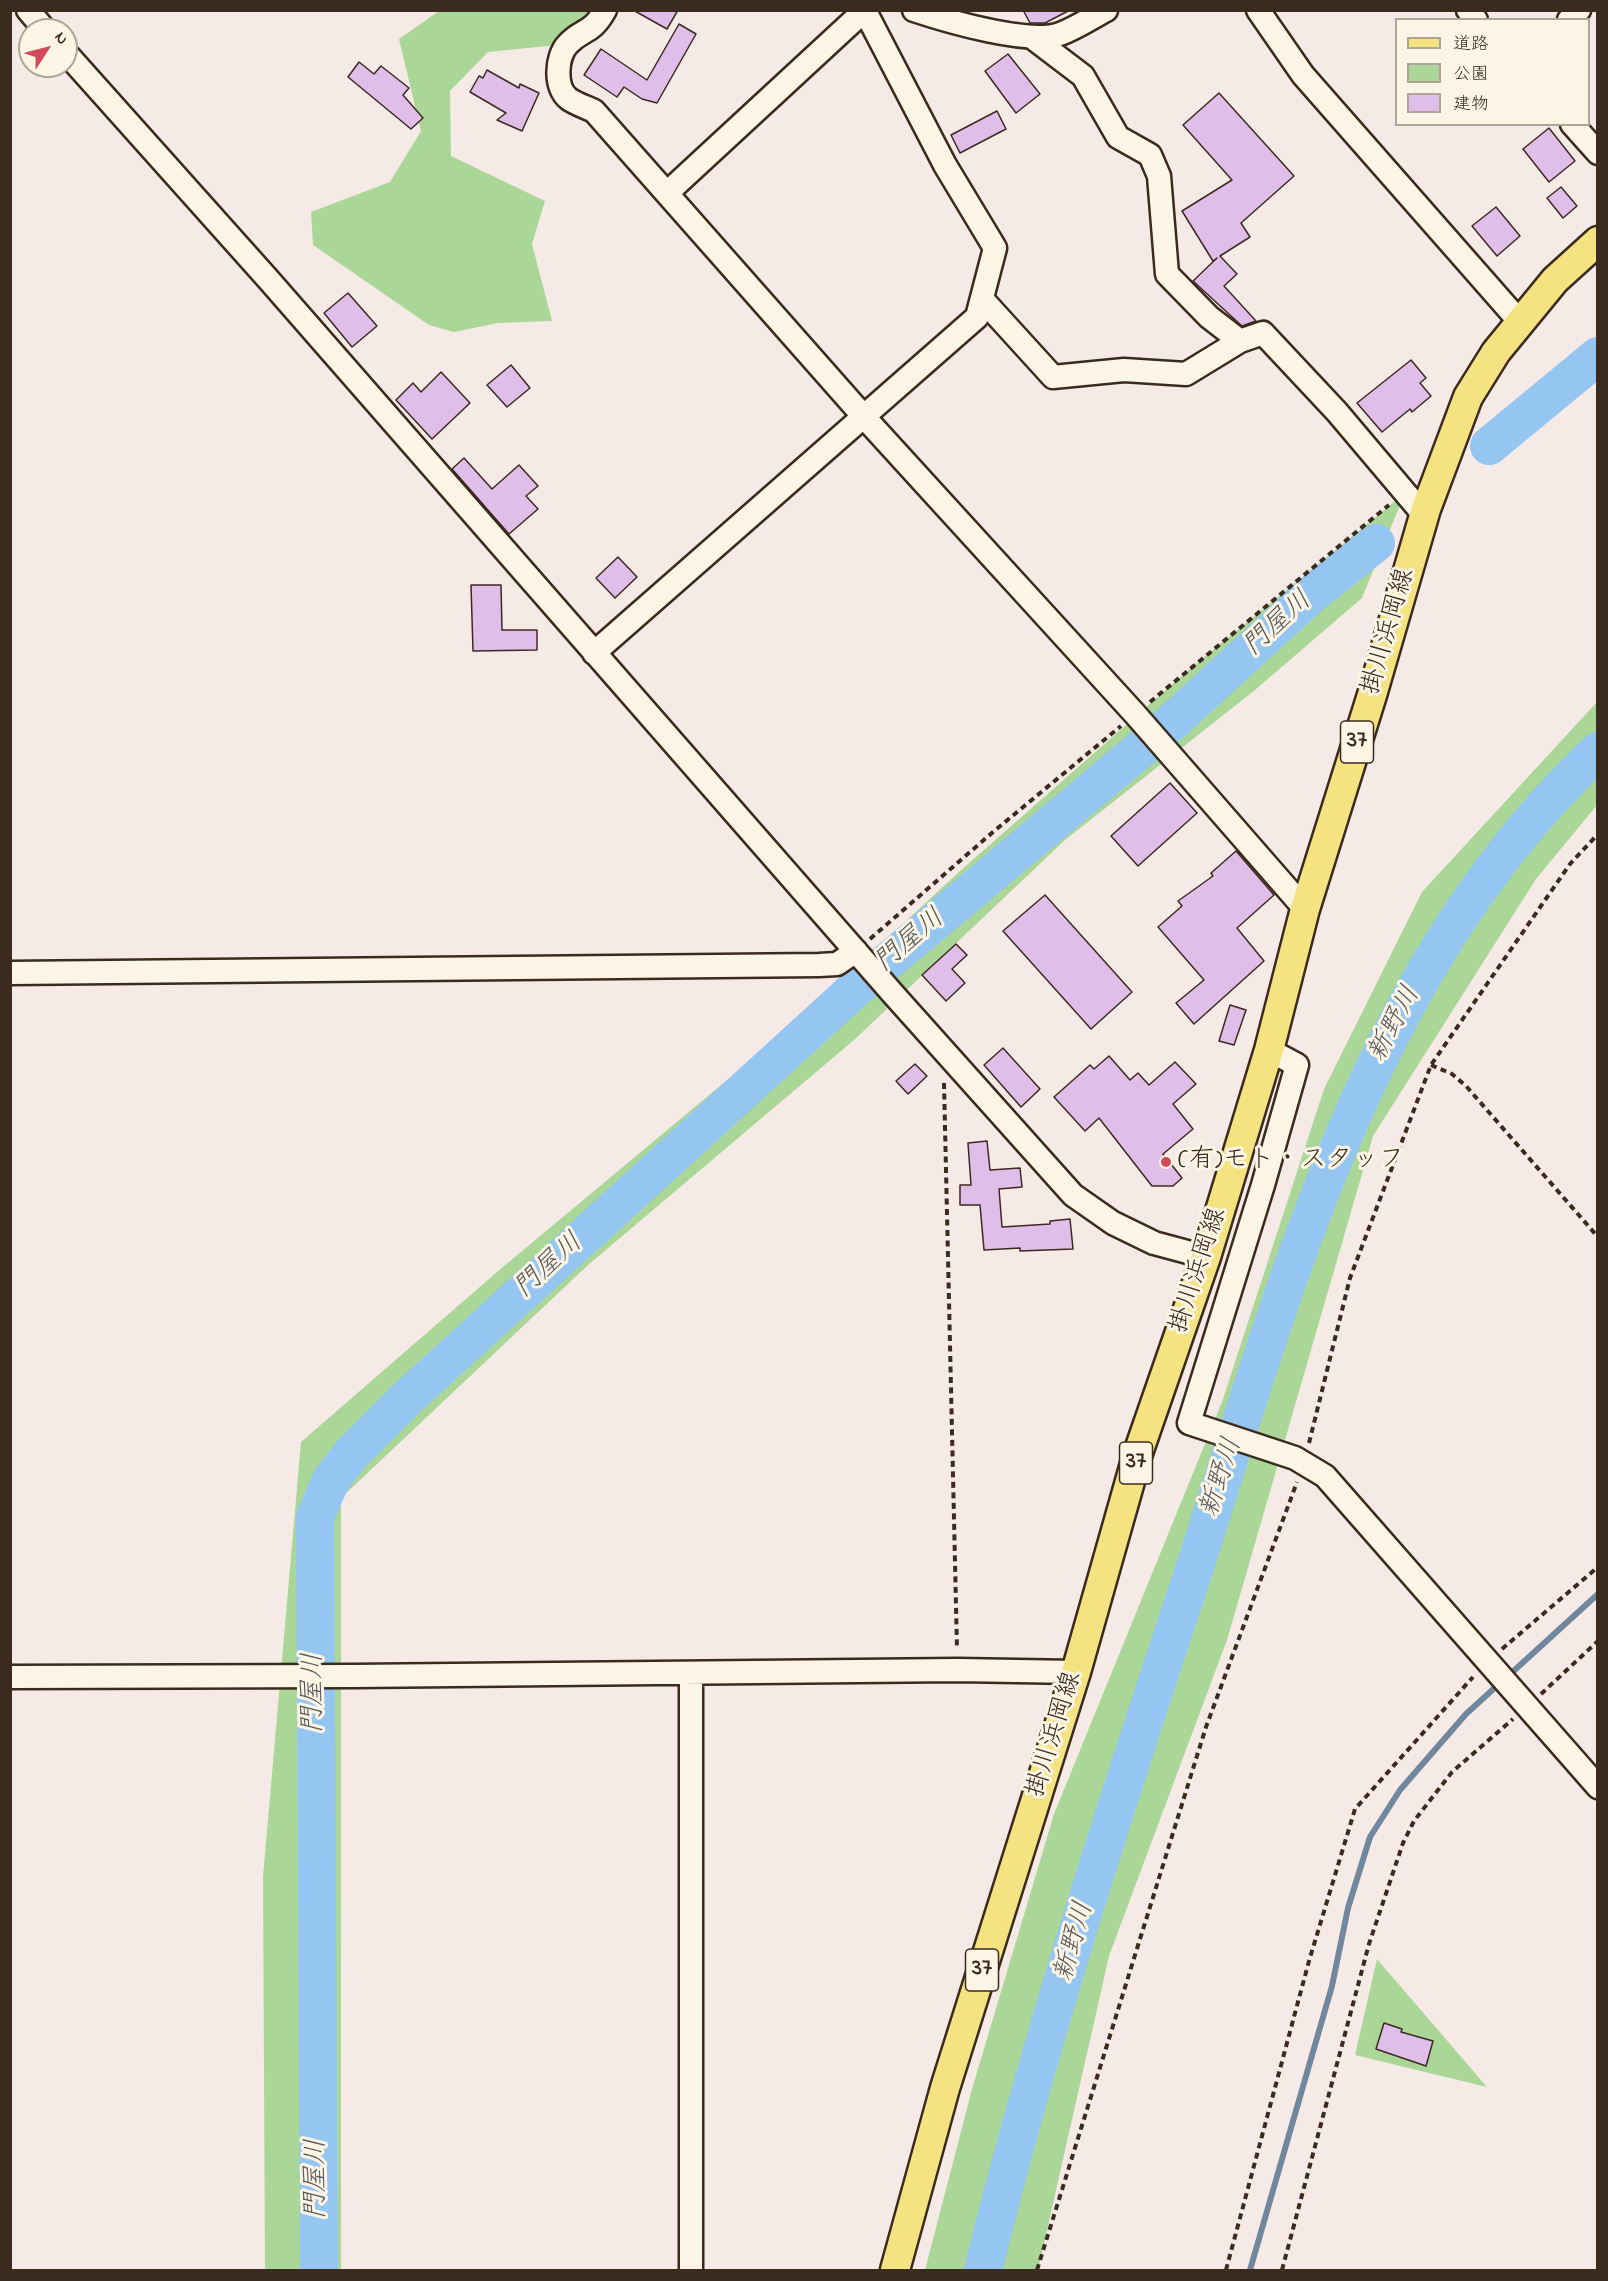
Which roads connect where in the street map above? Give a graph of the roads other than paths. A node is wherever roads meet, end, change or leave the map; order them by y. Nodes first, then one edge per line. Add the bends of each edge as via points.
1 (605, 10) edge
2 (914, 10) edge
3 (1106, 10) edge
4 (1258, 10) edge
5 (865, 11) edge
6 (1033, 38) junction
7 (78, 66) edge
8 (1574, 126) edge
9 (1598, 153) edge
10 (667, 193) junction
11 (1598, 241) edge
12 (982, 299) junction
13 (1520, 322) junction
14 (1240, 341) junction
15 (865, 418) junction
16 (1424, 515) junction
17 (594, 653) junction
18 (1305, 909) junction
19 (856, 951) junction
20 (10, 973) edge
21 (1269, 1050) junction
22 (1206, 1257) junction
23 (1076, 1672) junction
24 (691, 1673) junction
25 (10, 1677) edge
26 (1598, 1787) edge
27 (691, 2271) edge
28 (895, 2271) edge

1 - 10 street via 596,26 567,44 558,64 560,89 568,99 594,111
2 - 6 street
3 - 6 street via 1059,34
4 - 13 street via 1303,75
5 - 10 street
5 - 12 street via 945,165 995,248
6 - 14 street via 1083,76 1118,137 1150,155 1160,176 1167,274 1209,317
7 - 17 street
8 - 9 street
10 - 15 street
11 - 13 main road, 掛川浜岡線 / 37 via 1555,280
12 - 14 street via 1053,377 1124,370 1186,374
12 - 15 street via 977,317
13 - 16 main road, 掛川浜岡線 / 37 via 1468,397
14 - 16 street via 1263,333
15 - 17 street
15 - 18 street via 1135,714
16 - 18 main road, 掛川浜岡線 / 37
17 - 19 street
18 - 21 main road, 掛川浜岡線 / 37
19 - 20 street via 837,964 819,966
19 - 22 street via 1073,1195 1113,1223 1154,1243
21 - 22 main road, 掛川浜岡線 / 37
21 - 26 street via 1297,1065 1189,1424 1300,1461 1325,1476
22 - 23 main road, 掛川浜岡線 / 37 via 1138,1453
23 - 24 street
23 - 28 main road, 掛川浜岡線 / 37 via 945,2088
24 - 25 street
24 - 27 street

